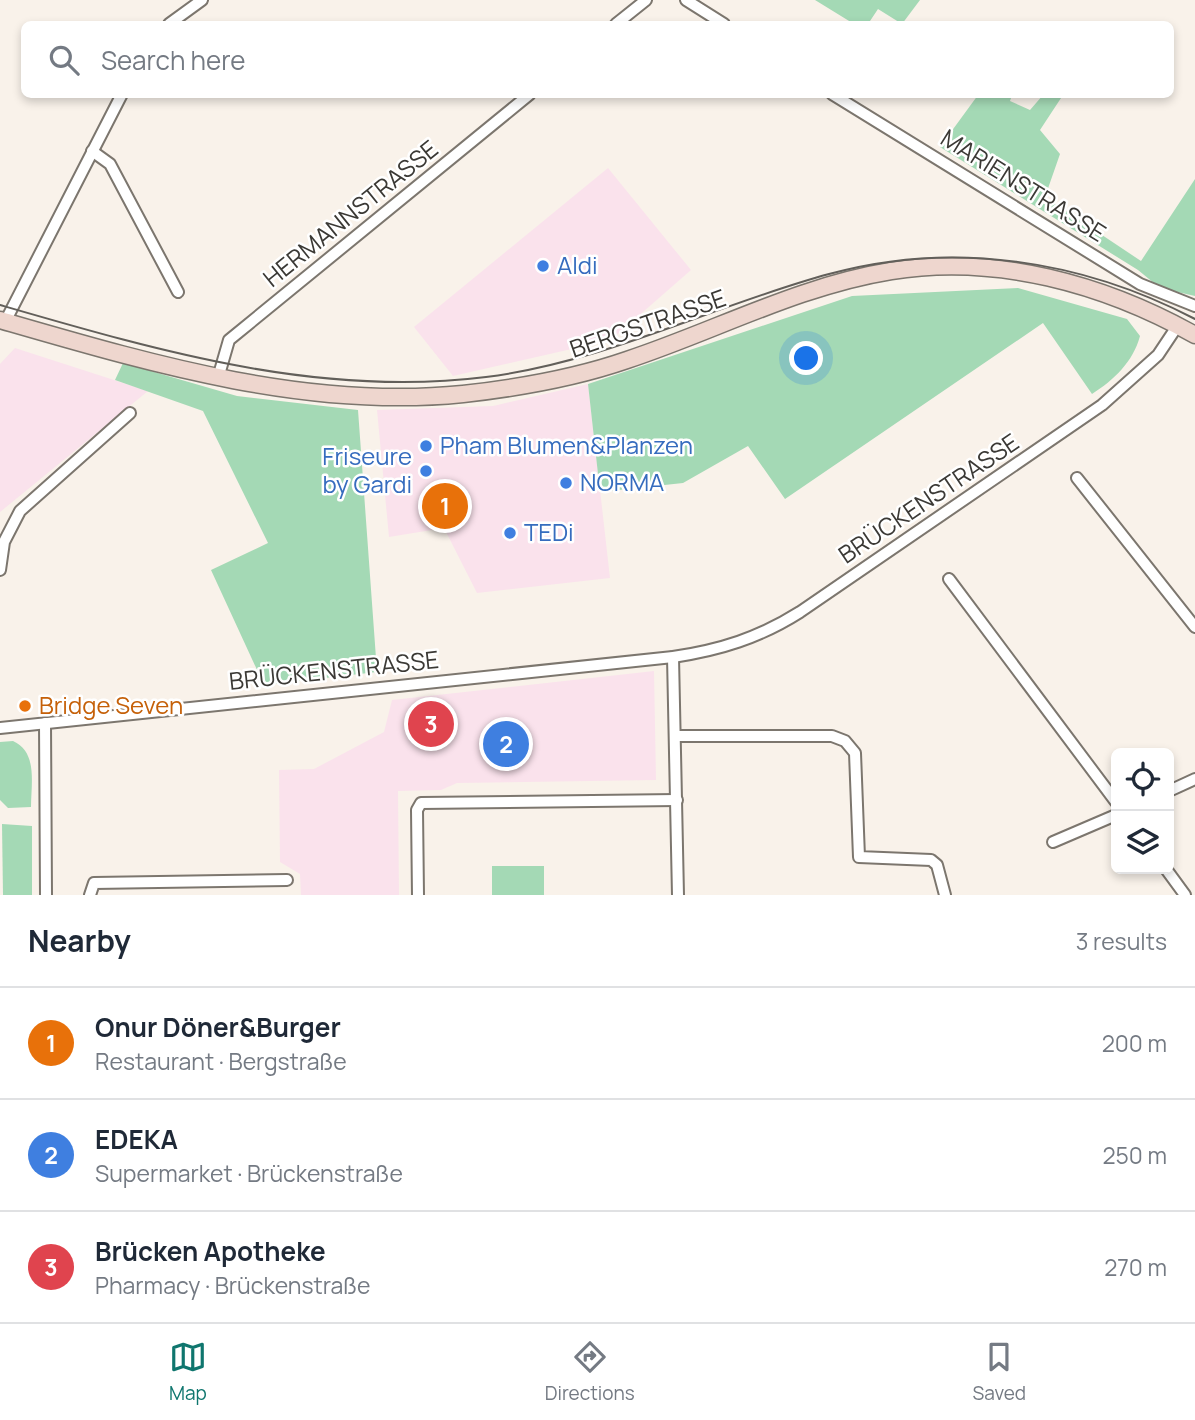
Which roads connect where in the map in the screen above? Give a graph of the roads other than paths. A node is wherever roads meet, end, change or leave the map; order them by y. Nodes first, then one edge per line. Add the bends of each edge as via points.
1 (202, 0) edge
2 (646, 0) edge
3 (686, 0) edge
4 (173, 21) edge
5 (620, 21) edge
6 (719, 21) edge
7 (120, 98) edge
8 (525, 98) edge
9 (838, 98) edge
10 (92, 151) junction
11 (178, 292) dead end
12 (1195, 306) edge
13 (2, 324) edge
14 (1178, 325) junction
15 (1195, 335) edge
16 (218, 378) junction
17 (130, 413) dead end
18 (1077, 478) dead end
19 (0, 570) edge
20 (950, 579) dead end
21 (1195, 627) edge
22 (673, 657) junction
23 (45, 723) junction
24 (0, 728) edge
25 (676, 736) junction
26 (1195, 779) edge
27 (1174, 789) edge
28 (1111, 795) edge
29 (677, 800) junction
30 (1111, 818) edge
31 (1053, 842) dead end
32 (1170, 874) edge
33 (287, 880) dead end
34 (46, 895) edge
35 (90, 895) edge
36 (418, 895) edge
37 (678, 895) edge
38 (945, 895) edge
39 (1185, 895) edge

1 - 4 street
2 - 5 street
3 - 6 street
7 - 10 street
8 - 16 street, HERMANNSTRASSE via 229,340
9 - 12 street, MARIENSTRASSE via 1140,284
10 - 11 street via 110,164
10 - 13 street
13 - 16 street, BERGSTRASSE
14 - 15 street
14 - 16 street, BERGSTRASSE via 1122,299 1059,279 924,268 842,282 774,303 626,361 490,390 377,395
14 - 22 street, BRÜCKENSTRASSE via 1158,355 1102,405 800,612 732,646
17 - 19 street via 20,511 4,542
18 - 21 street
20 - 28 street
22 - 23 street, BRÜCKENSTRASSE
22 - 25 street
23 - 24 street, BRÜCKENSTRASSE
23 - 34 street
25 - 29 street
25 - 38 street via 832,736 845,741 855,753 859,857 931,860 937,865
26 - 27 street
29 - 36 street via 421,803 416,810
29 - 37 street
30 - 31 street
32 - 39 street
33 - 35 street via 94,883

